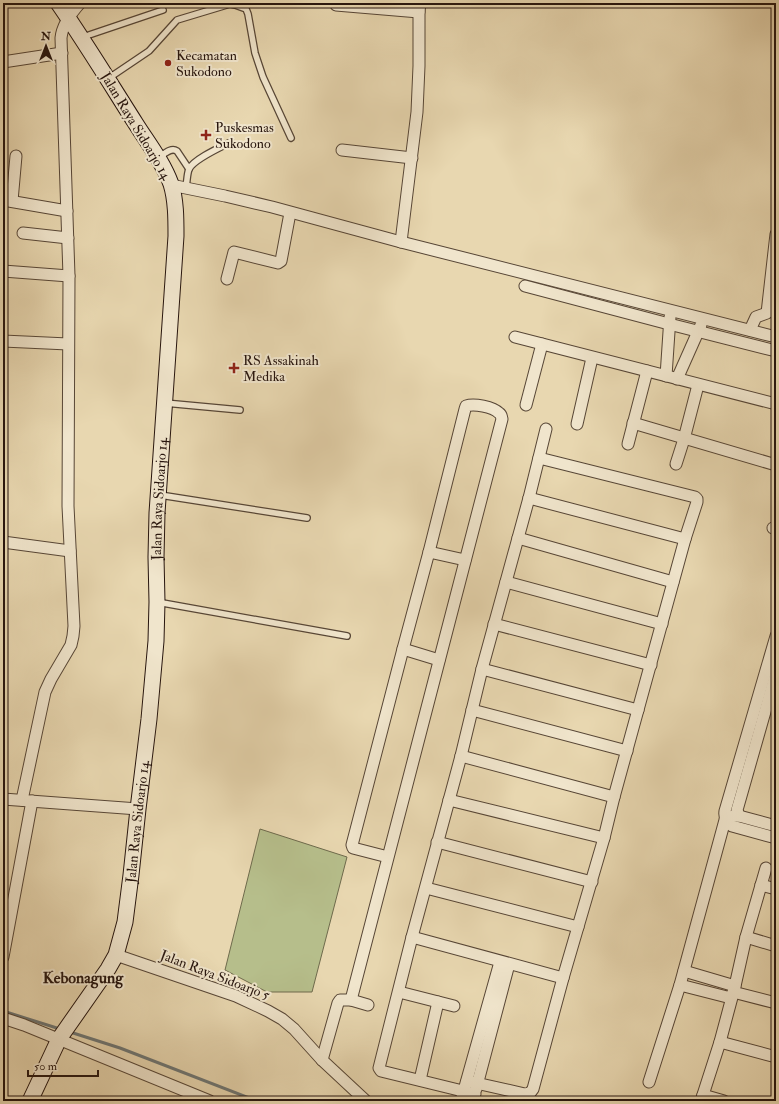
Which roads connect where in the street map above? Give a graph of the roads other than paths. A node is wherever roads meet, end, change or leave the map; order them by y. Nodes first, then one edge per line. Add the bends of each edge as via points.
1 (80, 3) edge
2 (336, 5) dead end
3 (420, 7) edge
4 (63, 8) edge
5 (162, 10) dead end
6 (81, 38) junction
7 (62, 53) junction
8 (3, 62) edge
9 (108, 79) junction
10 (291, 138) dead end
11 (231, 142) dead end
12 (342, 150) dead end
13 (16, 156) dead end
14 (158, 158) junction
15 (412, 158) junction
16 (189, 169) junction
17 (179, 186) junction
18 (8, 201) edge
19 (67, 211) junction
20 (290, 213) junction
21 (23, 233) dead end
22 (776, 234) edge
23 (68, 238) junction
24 (401, 242) junction
25 (3, 271) edge
26 (69, 276) junction
27 (227, 279) dead end
28 (525, 286) dead end
29 (670, 310) junction
30 (772, 316) edge
31 (704, 318) junction
32 (669, 324) junction
33 (750, 330) junction
34 (698, 332) junction
35 (515, 337) dead end
36 (776, 337) edge
37 (3, 342) edge
38 (68, 344) junction
39 (542, 344) junction
40 (776, 351) edge
41 (592, 358) junction
42 (647, 371) junction
43 (671, 378) junction
44 (698, 385) junction
45 (164, 402) junction
46 (776, 404) edge
47 (526, 405) dead end
48 (240, 410) dead end
49 (633, 423) junction
50 (577, 424) dead end
51 (546, 429) dead end
52 (684, 438) junction
53 (628, 444) dead end
54 (539, 458) junction
55 (676, 464) dead end
56 (776, 465) edge
57 (158, 495) junction
58 (529, 498) junction
59 (307, 518) dead end
60 (518, 538) junction
61 (685, 539) junction
62 (3, 542) edge
63 (70, 551) junction
64 (429, 552) junction
65 (465, 560) junction
66 (506, 582) junction
67 (673, 582) junction
68 (157, 602) junction
69 (494, 624) junction
70 (662, 624) junction
71 (347, 636) dead end
72 (776, 636) edge
73 (774, 648) edge
74 (403, 649) junction
75 (439, 660) junction
76 (651, 665) junction
77 (772, 665) edge
78 (482, 669) junction
79 (776, 673) edge
80 (472, 710) junction
81 (638, 710) junction
82 (627, 752) junction
83 (461, 756) junction
84 (614, 797) junction
85 (3, 799) edge
86 (27, 800) junction
87 (449, 800) junction
88 (138, 808) junction
89 (739, 816) junction
90 (726, 820) junction
91 (776, 826) edge
92 (604, 838) junction
93 (776, 838) edge
94 (437, 842) junction
95 (388, 857) junction
96 (766, 868) dead end
97 (592, 882) junction
98 (761, 885) junction
99 (426, 888) junction
100 (776, 889) edge
101 (578, 927) junction
102 (412, 937) junction
103 (746, 937) junction
104 (776, 946) edge
105 (116, 955) junction
106 (3, 957) edge
107 (504, 963) junction
108 (684, 971) junction
109 (564, 978) junction
110 (680, 985) junction
111 (399, 992) junction
112 (733, 992) junction
113 (352, 1000) junction
114 (438, 1002) junction
115 (776, 1003) edge
116 (368, 1005) dead end
117 (454, 1006) dead end
118 (3, 1018) edge
119 (61, 1037) junction
120 (720, 1042) junction
121 (776, 1057) edge
122 (322, 1060) junction
123 (420, 1080) junction
124 (649, 1082) dead end
125 (467, 1089) edge
126 (474, 1098) edge
127 (702, 1098) edge
128 (30, 1101) edge
129 (210, 1101) edge
130 (366, 1101) edge
131 (724, 1101) edge

1 - 4 street
2 - 3 street
3 - 15 street via 418,112
4 - 6 main road, Jalan Raya Sidoarjo 14
4 - 7 street
5 - 6 lane
6 - 9 main road, Jalan Raya Sidoarjo 14
7 - 8 street
7 - 19 street
9 - 10 lane via 149,51 177,20 230,4 235,5 246,9 261,71
9 - 14 main road, Jalan Raya Sidoarjo 14
11 - 16 lane via 204,156
12 - 15 street
13 - 18 street
14 - 16 lane via 175,149
14 - 17 main road, Jalan Raya Sidoarjo 14 via 167,174
15 - 24 street
16 - 17 lane
17 - 20 street
17 - 45 main road, Jalan Raya Sidoarjo 14 via 174,202 176,236
18 - 19 street
19 - 23 street
20 - 24 street
20 - 27 street via 281,261 278,263 234,252
21 - 23 street
22 - 30 street
23 - 26 street
24 - 29 street
25 - 26 street
26 - 38 street
28 - 32 street
29 - 31 street
29 - 32 street
30 - 33 street via 756,317
31 - 33 street
31 - 34 street
32 - 34 street
32 - 43 street
33 - 36 street
34 - 40 street
34 - 43 street
35 - 39 street
37 - 38 street
38 - 63 street
39 - 41 street
39 - 47 street
41 - 42 street
41 - 50 street
42 - 43 street
42 - 49 street
43 - 44 street
44 - 46 street
44 - 52 street
45 - 48 lane
45 - 57 main road, Jalan Raya Sidoarjo 14
49 - 52 street
49 - 53 street
51 - 54 street
52 - 55 street
52 - 56 street
54 - 58 street
54 - 61 street via 696,499
57 - 59 lane
57 - 68 main road, Jalan Raya Sidoarjo 14
58 - 60 street
58 - 61 street
60 - 66 street
60 - 67 street
61 - 67 street
62 - 63 street
63 - 86 street via 73,636 45,692
64 - 65 street
64 - 65 street via 465,409 466,406 474,404 499,413 502,419
64 - 74 street
65 - 75 street
66 - 69 street
66 - 70 street
67 - 70 street
68 - 71 lane
68 - 88 main road, Jalan Raya Sidoarjo 14 via 154,676
69 - 76 street
69 - 78 street
70 - 76 street
72 - 73 street
73 - 77 street
74 - 75 street
74 - 95 street via 352,845 353,848
75 - 95 street
76 - 81 street
77 - 90 street via 725,811
78 - 80 street
78 - 81 street
79 - 89 street via 737,810
80 - 82 street
80 - 83 street
81 - 82 street
82 - 84 street
83 - 84 street
83 - 87 street
84 - 92 street
85 - 86 street
86 - 88 street
86 - 106 street
87 - 92 street
87 - 94 street
88 - 105 main road, Jalan Raya Sidoarjo 14 via 125,922
89 - 90 street
89 - 91 street
90 - 93 street via 732,826
90 - 108 street
92 - 97 street
94 - 97 street
94 - 99 street
95 - 113 street
96 - 98 street
97 - 101 street
98 - 100 street
98 - 103 street
99 - 101 street
99 - 102 street
101 - 109 street
102 - 107 street
102 - 111 street
103 - 104 street
103 - 112 street
105 - 119 main road, Jalan Raya Sidoarjo 14
105 - 122 street, Jalan Raya Sidoarjo 5 via 236,996 268,1011 294,1029
107 - 109 street
107 - 125 street
108 - 110 street
108 - 112 street
109 - 125 street via 532,1091 525,1094
110 - 112 street
110 - 124 street
111 - 114 street
111 - 123 street via 379,1068 381,1071
112 - 115 street
112 - 120 street
113 - 116 street
113 - 122 street via 340,1000 335,1008
114 - 117 street
114 - 123 street
118 - 119 street
119 - 128 main road, Jalan Raya Sidoarjo 14
119 - 129 street
120 - 121 street
120 - 127 street
122 - 130 street, Jalan Raya Sidoarjo 5
123 - 125 street
125 - 126 street
127 - 131 street

